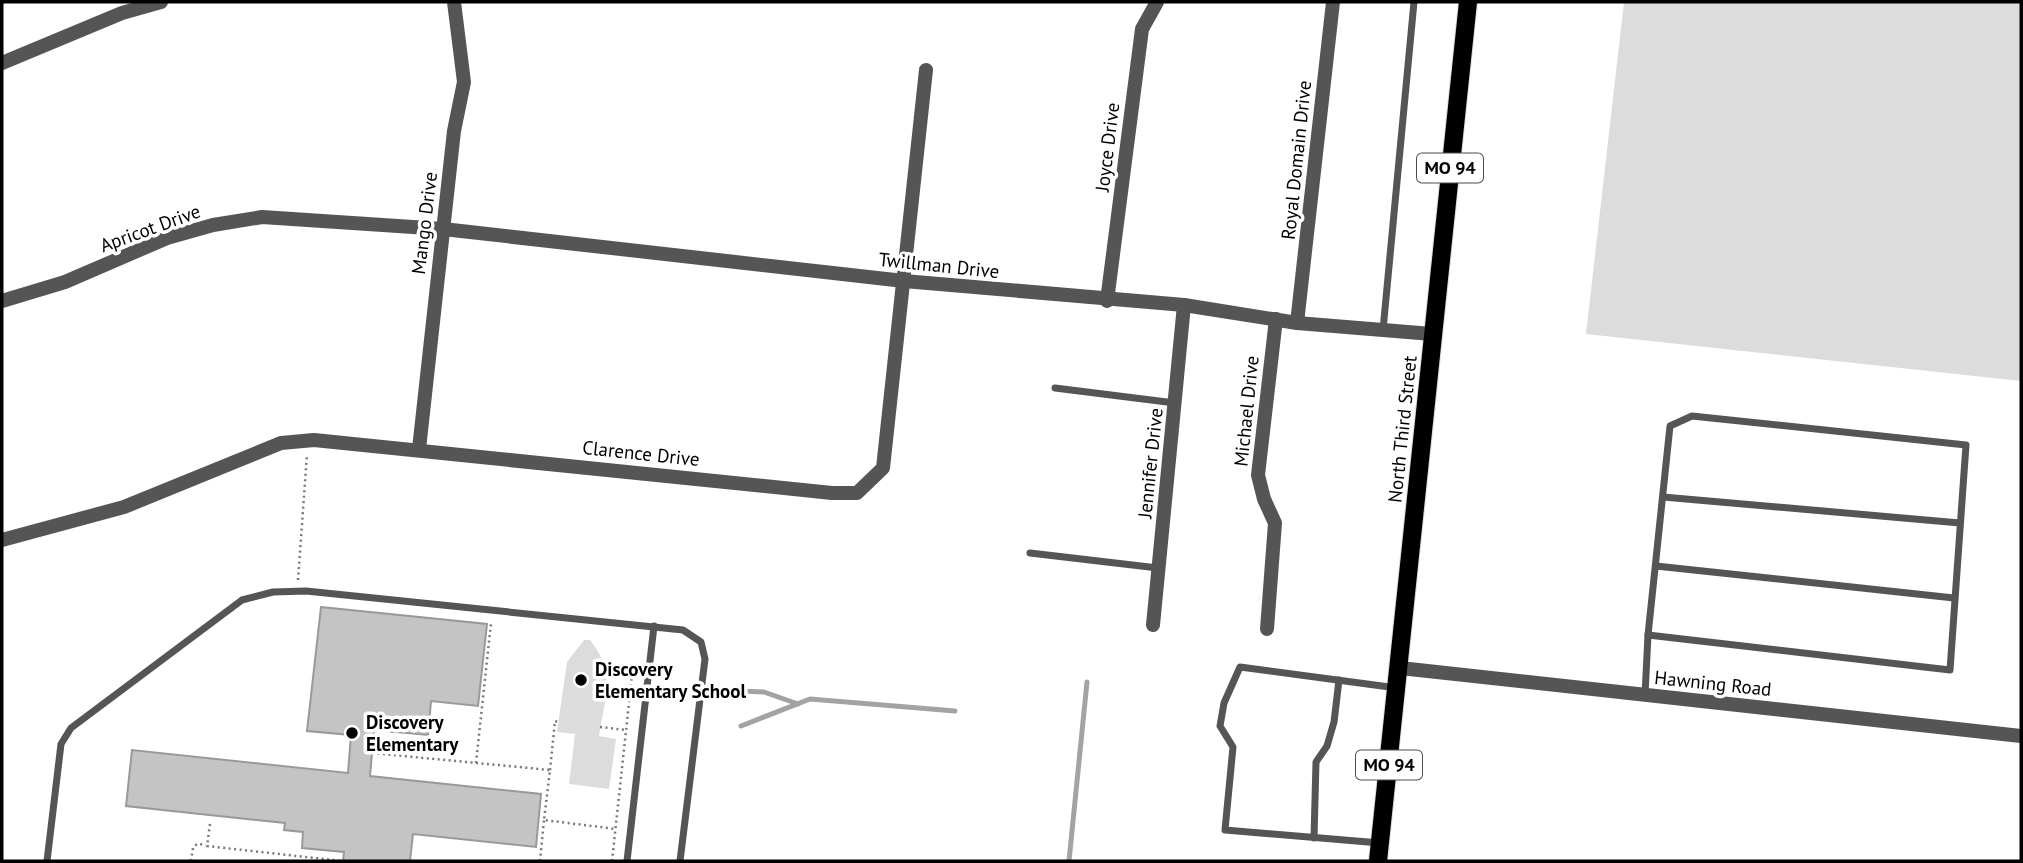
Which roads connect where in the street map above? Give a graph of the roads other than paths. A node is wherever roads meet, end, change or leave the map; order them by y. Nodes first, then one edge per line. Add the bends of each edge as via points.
1 (161, 2) edge
2 (454, 2) edge
3 (1157, 2) edge
4 (1333, 2) edge
5 (1414, 2) edge
6 (1468, 2) edge
7 (2, 63) edge
8 (926, 69) dead end
9 (443, 229) junction
10 (904, 281) junction
11 (2, 301) edge
12 (1107, 301) junction
13 (1184, 305) junction
14 (1276, 318) junction
15 (1297, 323) junction
16 (1383, 330) junction
17 (1432, 334) junction
18 (1055, 388) dead end
19 (1175, 404) junction
20 (419, 449) junction
21 (1663, 497) junction
22 (1960, 523) junction
23 (2, 540) edge
24 (1030, 553) dead end
25 (1656, 566) junction
26 (1159, 568) junction
27 (1954, 598) junction
28 (1153, 625) dead end
29 (654, 626) junction
30 (1267, 629) dead end
31 (1648, 635) junction
32 (1400, 668) junction
33 (1339, 680) junction
34 (1398, 688) junction
35 (1645, 695) junction
36 (2021, 736) edge
37 (1314, 838) junction
38 (1380, 852) edge
39 (47, 861) edge
40 (627, 861) edge
41 (680, 861) edge

1 - 7 street via 122,13
2 - 9 street, Mango Drive via 464,82
3 - 12 street, Joyce Drive via 1142,29
4 - 15 street, Royal Domain Drive
5 - 16 lane
6 - 17 main road, North Third Street / MO 94
8 - 10 street, Clarence Drive
9 - 10 street, Twillman Drive
9 - 11 street, Apricot Drive via 262,217 167,238 65,282
9 - 20 street, Mango Drive
10 - 12 street, Twillman Drive
10 - 20 street, Clarence Drive via 883,468 857,493
12 - 13 street, Twillman Drive
13 - 14 street, Twillman Drive
13 - 19 street, Jennifer Drive
14 - 15 street, Twillman Drive
14 - 30 street, Michael Drive via 1258,475 1275,523
15 - 16 street, Twillman Drive
16 - 17 street, Twillman Drive
17 - 32 main road, North Third Street / MO 94
18 - 19 lane
19 - 26 street, Jennifer Drive
20 - 23 street, Clarence Drive via 307,440 281,443 124,507
21 - 22 lane
21 - 22 lane via 1670,426 1692,416 1966,445
21 - 25 lane
22 - 27 lane
24 - 26 lane
25 - 27 lane
25 - 31 lane
26 - 28 street, Jennifer Drive
27 - 31 lane via 1950,670
29 - 39 lane via 310,591 273,592 242,600 71,728 61,744
29 - 40 lane
29 - 41 lane via 683,630 701,642 705,659
31 - 35 lane
32 - 34 main road, North Third Street / MO 94
32 - 35 street, Hawning Road
33 - 34 lane
33 - 37 lane via 1334,722 1316,762
33 - 37 lane via 1240,667 1220,726 1233,747 1225,831
34 - 38 main road, North Third Street / MO 94
35 - 36 street, Hawning Road
37 - 38 lane

